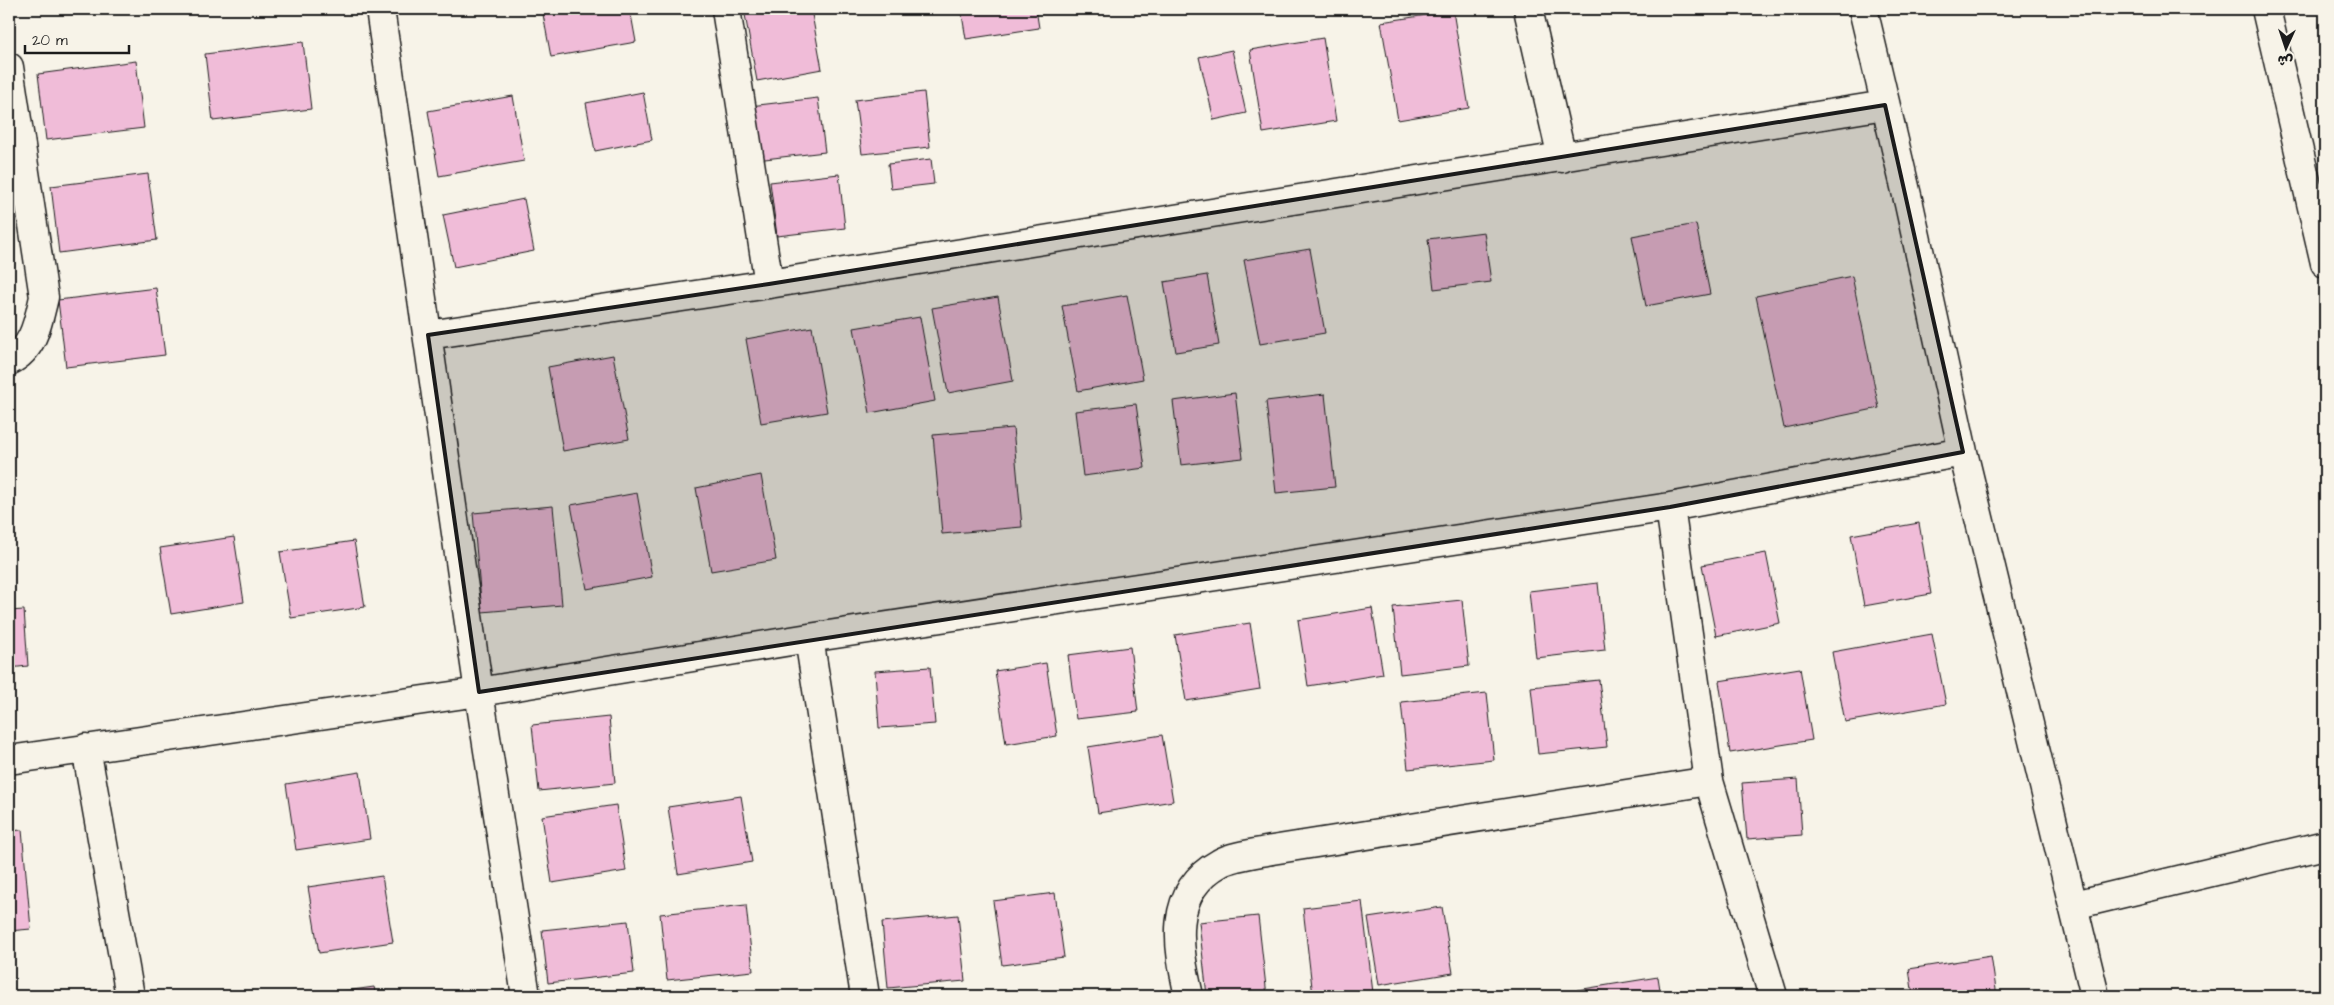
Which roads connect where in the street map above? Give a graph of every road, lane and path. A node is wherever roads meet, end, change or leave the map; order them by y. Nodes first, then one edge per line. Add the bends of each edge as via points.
1 (380, 9) edge
2 (726, 9) edge
3 (1528, 9) edge
4 (1864, 9) edge
5 (2266, 9) edge
6 (9, 67) edge
7 (1885, 105) junction
8 (1562, 158) junction
9 (2325, 263) edge
10 (769, 284) junction
11 (428, 335) junction
12 (9, 361) edge
13 (1963, 452) junction
14 (1670, 507) junction
15 (809, 638) junction
16 (479, 692) junction
17 (86, 748) junction
18 (9, 760) edge
19 (1709, 781) junction
20 (2325, 845) edge
21 (2074, 905) junction
22 (130, 996) edge
23 (526, 996) edge
24 (865, 996) edge
25 (1189, 996) edge
26 (1773, 996) edge
27 (2095, 996) edge

1 - 11 street
2 - 10 street
3 - 8 street
4 - 7 street
5 - 9 street
6 - 12 street via 44,297 35,333 21,356
7 - 8 street
7 - 13 street
8 - 10 street
10 - 11 street
11 - 16 street
13 - 14 street
13 - 21 street
14 - 15 street
14 - 19 street
15 - 16 street
15 - 24 street
16 - 17 street
16 - 23 street
17 - 18 street
17 - 22 street
19 - 25 street via 1272,850 1220,862 1191,886 1181,913 1181,962
19 - 26 street
20 - 21 street
21 - 27 street

